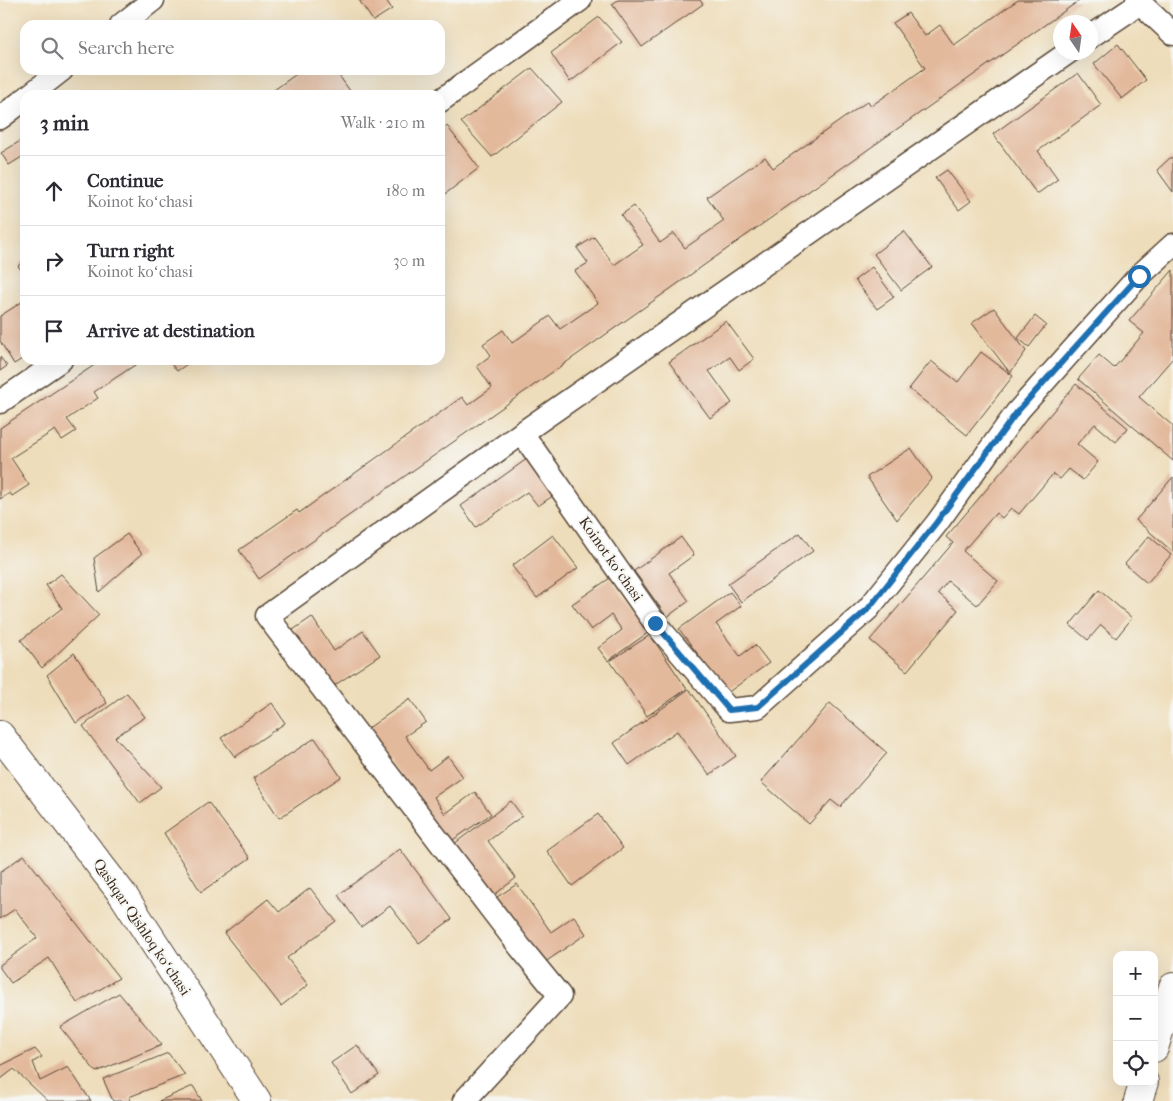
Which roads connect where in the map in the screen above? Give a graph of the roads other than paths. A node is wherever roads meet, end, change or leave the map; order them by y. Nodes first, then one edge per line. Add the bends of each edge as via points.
1 (153, 0) edge
2 (580, 0) edge
3 (1138, 2) edge
4 (127, 20) edge
5 (1098, 31) edge
6 (1173, 34) edge
7 (1058, 60) edge
8 (56, 75) edge
9 (36, 90) edge
10 (445, 97) edge
11 (20, 103) edge
12 (0, 118) edge
13 (1173, 245) edge
14 (54, 365) edge
15 (0, 402) edge
16 (522, 433) junction
17 (0, 735) edge
18 (1173, 988) edge
19 (1156, 1041) edge
20 (1143, 1086) edge
21 (257, 1101) edge
22 (464, 1101) edge
23 (1138, 1101) edge

1 - 4 street
2 - 10 street
3 - 5 street
3 - 6 street
7 - 16 street
8 - 9 street
11 - 12 street
13 - 16 street, Koinot koʻchasi via 1139,276 1017,412 868,609 758,707 729,710 655,623
14 - 15 street
16 - 22 street via 267,616 560,996
17 - 21 main road, Qashqar Qishloq koʻchasi via 123,895
18 - 19 main road
20 - 23 main road

